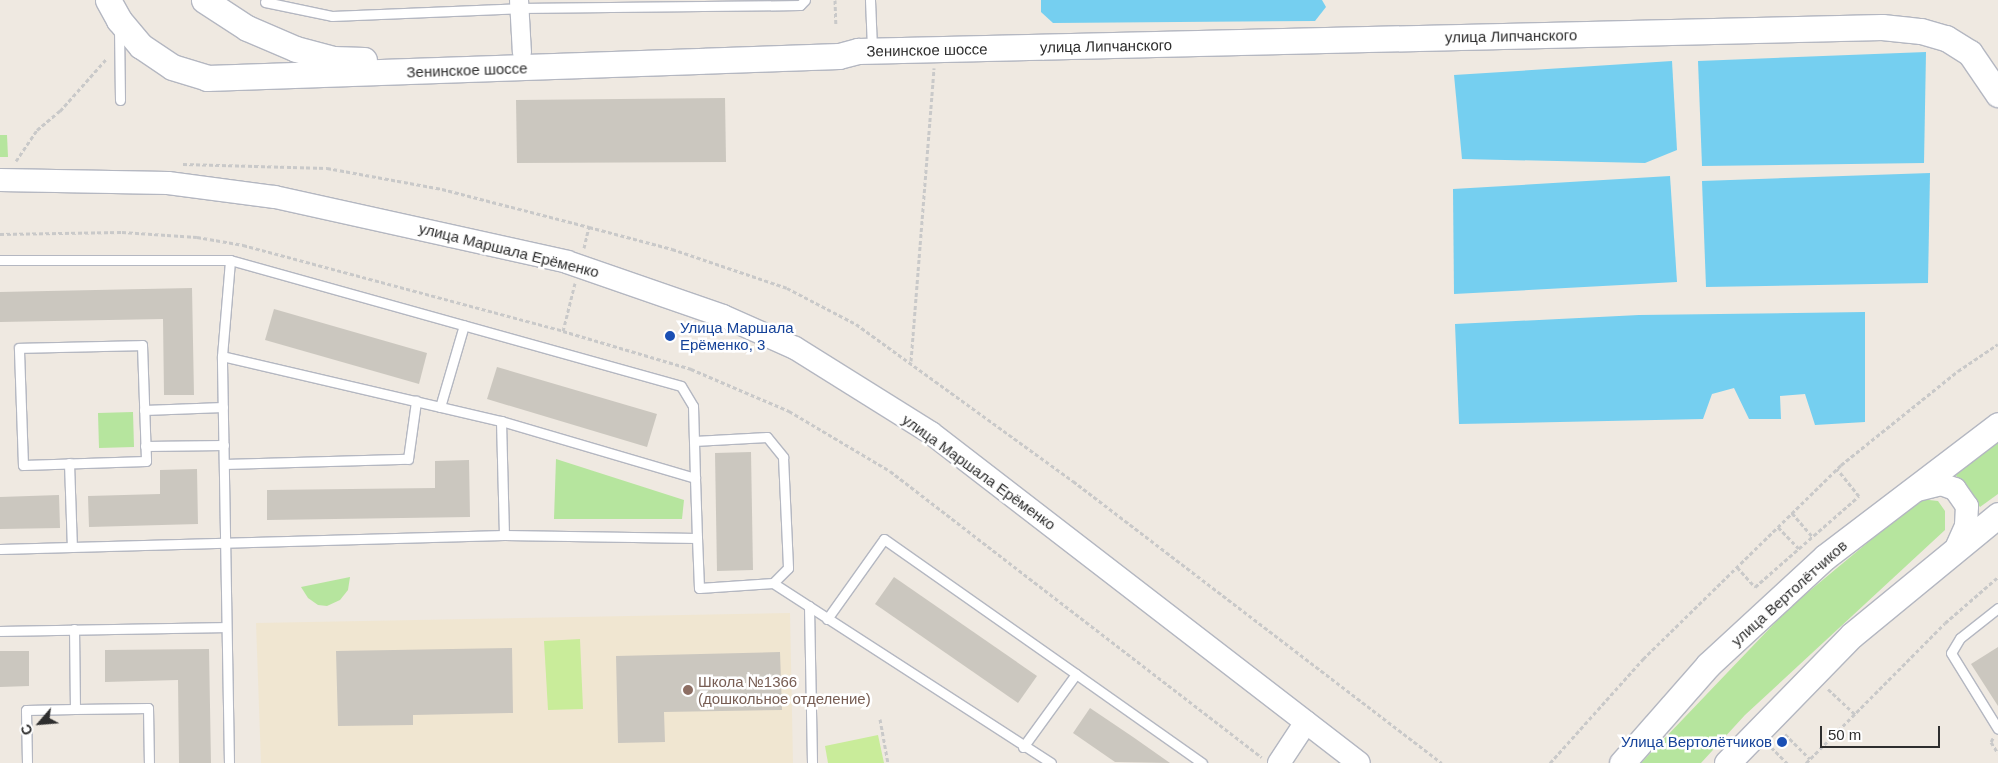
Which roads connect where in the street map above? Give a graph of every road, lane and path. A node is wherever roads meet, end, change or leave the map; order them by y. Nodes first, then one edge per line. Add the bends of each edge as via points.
1 (204, 0) edge
2 (805, 0) edge
3 (835, 0) edge
4 (870, 0) edge
5 (265, 2) dead end
6 (519, 4) edge
7 (116, 22) edge
8 (836, 24) dead end
9 (997, 48) joint
10 (865, 51) junction
11 (522, 53) junction
12 (934, 66) dead end
13 (1998, 94) edge
14 (120, 100) dead end
15 (23, 164) dead end
16 (179, 164) dead end
17 (0, 180) edge
18 (589, 227) junction
19 (0, 260) edge
20 (230, 260) junction
21 (579, 266) junction
22 (464, 325) junction
23 (1998, 344) edge
24 (222, 356) junction
25 (911, 362) junction
26 (416, 402) junction
27 (440, 407) junction
28 (223, 408) junction
29 (144, 410) junction
30 (502, 421) junction
31 (1998, 425) edge
32 (694, 440) junction
33 (224, 445) junction
34 (145, 446) junction
35 (69, 463) junction
36 (224, 464) junction
37 (1836, 469) junction
38 (696, 478) junction
39 (1913, 491) junction
40 (1792, 513) junction
41 (1998, 515) edge
42 (1778, 526) junction
43 (504, 534) junction
44 (1812, 537) junction
45 (697, 538) junction
46 (223, 542) junction
47 (1957, 546) junction
48 (72, 547) junction
49 (0, 549) edge
50 (1799, 549) junction
51 (1737, 567) junction
52 (1998, 577) edge
53 (773, 583) junction
54 (809, 606) junction
55 (1998, 608) edge
56 (827, 619) junction
57 (225, 627) junction
58 (74, 629) junction
59 (0, 630) edge
60 (1076, 674) junction
61 (1822, 695) dead end
62 (75, 709) junction
63 (1855, 714) junction
64 (880, 719) dead end
65 (1306, 722) junction
66 (1791, 727) dead end
67 (1998, 730) edge
68 (1785, 734) junction
69 (1024, 747) junction
70 (1771, 748) junction
71 (1766, 753) dead end
72 (1810, 759) junction
73 (1272, 761) edge
74 (27, 763) edge
75 (149, 763) edge
76 (230, 763) edge
77 (812, 763) edge
78 (888, 763) edge
79 (1051, 763) edge
80 (1202, 763) edge
81 (1359, 763) edge
82 (1442, 763) edge
83 (1550, 763) edge
84 (1622, 763) edge
85 (1727, 763) edge
86 (1786, 763) edge
87 (1806, 763) edge

1 - 11 main road, Зенинское шоссе via 247,28 296,49 333,59
2 - 6 lane via 800,5
3 - 8 path
4 - 10 lane
5 - 6 lane via 332,16
6 - 11 street
7 - 10 main road, Зенинское шоссе via 141,46 172,67 207,78 830,57
7 - 14 lane
7 - 15 path via 60,112 37,130 14,164
9 - 10 main road, Зенинское шоссе
9 - 13 main road, улица Липчанского via 1882,27 1921,30 1946,38 1970,53
10 - 11 main road, Зенинское шоссе via 838,45
12 - 25 path
16 - 18 path via 327,168 442,189
17 - 21 street, улица Маршала Ерёменко via 168,183 275,197 400,222
18 - 21 path
18 - 25 path via 672,249 787,288 856,324
19 - 20 lane
20 - 22 lane
20 - 24 lane
21 - 65 street, улица Маршала Ерёменко via 723,316 803,353 931,433
21 - 73 path via 563,331 691,370 789,411 890,471
22 - 27 lane
22 - 32 lane via 681,386 693,406
23 - 37 path via 1958,371
24 - 26 lane
24 - 28 lane
25 - 82 path via 1073,481
26 - 27 lane
26 - 36 lane via 408,458
27 - 30 lane
28 - 29 lane
28 - 33 lane
29 - 34 lane
29 - 35 lane via 142,344 19,348 22,465
30 - 38 lane
30 - 43 lane
31 - 39 main road, улица Вертолётчиков
32 - 38 lane
32 - 53 lane via 767,437 783,457 788,568
33 - 34 lane
33 - 36 lane
34 - 35 lane via 146,461
35 - 48 lane
36 - 46 lane
37 - 40 path
37 - 44 path via 1859,496
38 - 45 lane
39 - 47 street via 1940,484 1955,489 1967,506 1966,526
39 - 84 main road, улица Вертолётчиков via 1825,557 1708,666
40 - 42 path
40 - 44 path
41 - 47 main road
42 - 50 path
42 - 51 path
43 - 45 lane
43 - 46 lane
44 - 50 path
45 - 53 lane via 699,588
46 - 48 lane
46 - 57 lane
47 - 85 main road via 1852,635
48 - 49 lane
50 - 51 path via 1755,587
51 - 83 path via 1643,659
52 - 63 path via 1945,623
53 - 54 lane
54 - 56 lane
54 - 77 lane
55 - 67 lane via 1960,638 1951,653
56 - 60 lane via 884,539
56 - 69 lane
57 - 58 lane
57 - 76 lane
58 - 59 lane
58 - 62 lane
60 - 69 lane
60 - 80 lane
61 - 63 path via 1829,688
62 - 74 lane via 26,710
62 - 75 lane via 148,708
63 - 72 path
64 - 78 path
65 - 73 street
65 - 81 street, улица Маршала Ерёменко
66 - 68 path
68 - 70 path
68 - 72 path
69 - 79 lane
70 - 71 path
70 - 86 path
72 - 87 path

